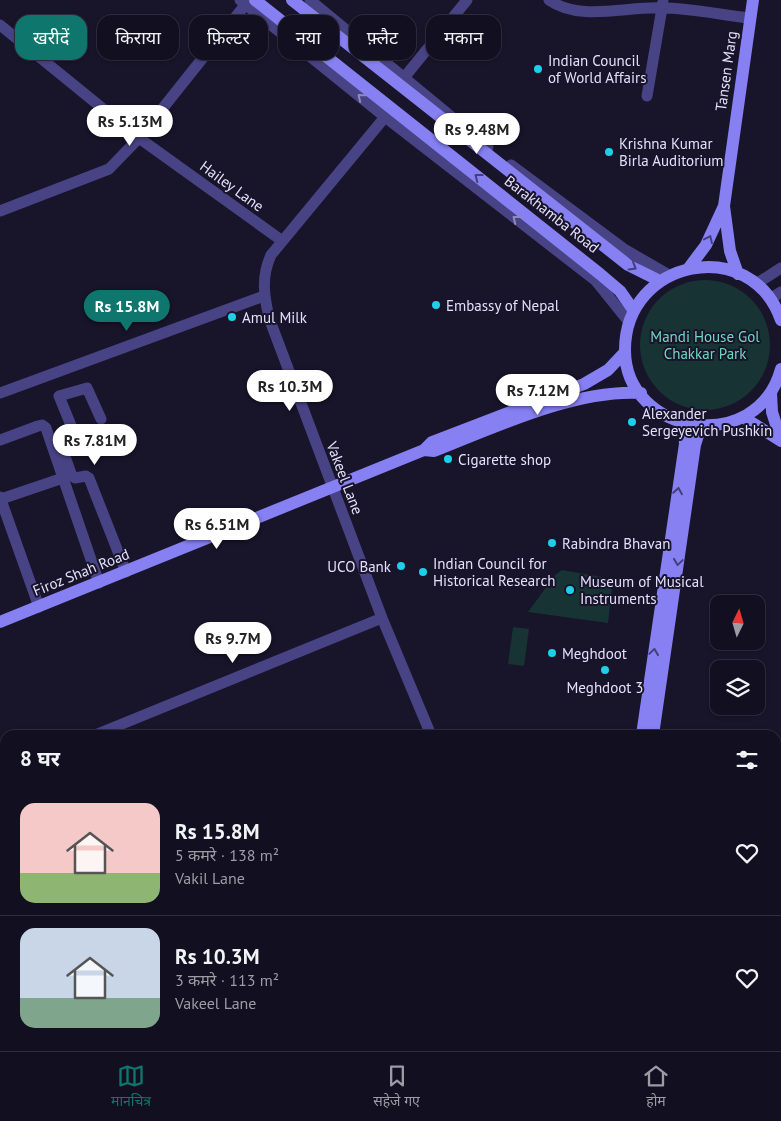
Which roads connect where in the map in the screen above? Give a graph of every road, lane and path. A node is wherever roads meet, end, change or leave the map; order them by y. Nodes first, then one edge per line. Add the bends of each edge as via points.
1 (292, 0) edge
2 (310, 0) edge
3 (467, 0) edge
4 (549, 0) edge
5 (752, 0) edge
6 (247, 1) edge
7 (663, 4) edge
8 (750, 18) junction
9 (0, 26) edge
10 (403, 79) junction
11 (647, 96) dead end
12 (385, 117) junction
13 (139, 138) junction
14 (724, 206) junction
15 (0, 211) edge
16 (281, 240) junction
17 (688, 268) junction
18 (781, 268) edge
19 (738, 274) junction
20 (664, 278) junction
21 (756, 284) junction
22 (264, 296) junction
23 (776, 296) edge
24 (631, 316) junction
25 (781, 320) edge
26 (625, 352) junction
27 (781, 369) edge
28 (0, 393) edge
29 (640, 393) junction
30 (771, 393) junction
31 (743, 417) junction
32 (101, 419) dead end
33 (684, 423) junction
34 (702, 426) junction
35 (0, 440) edge
36 (781, 440) edge
37 (424, 450) junction
38 (63, 478) junction
39 (333, 489) junction
40 (0, 498) edge
41 (126, 572) junction
42 (99, 583) junction
43 (39, 606) junction
44 (382, 618) junction
45 (0, 622) edge
46 (107, 730) edge
47 (429, 730) edge
48 (643, 730) edge
49 (654, 730) edge

1 -> 20 main road, Barakhamba Road via 628,265
2 - 10 street
3 - 10 street
4 - 7 street via 567,9 588,11
5 - 8 main road, Tansen Marg
12 -> 6 street
6 - 13 street
24 -> 6 main road, Barakhamba Road via 620,290
7 - 8 street
7 - 11 street
8 - 14 main road, Tansen Marg
9 - 13 street, Hailey Lane
10 - 20 street via 551,195
12 - 16 street, Vakeel Lane
24 -> 12 street via 596,281
13 - 15 street via 109,169
13 - 16 street, Hailey Lane
17 -> 14 main road, Tansen Marg via 706,246
14 - 19 main road, Tansen Marg via 730,251
16 - 22 street, Vakeel Lane via 264,272
17 - 19 main road via 713,267
17 - 20 main road
18 - 21 street
19 - 21 main road
20 - 24 main road via 645,294
21 - 23 main road
22 - 28 street
22 - 39 street, Vakeel Lane via 269,318
23 - 25 main road
24 - 26 main road
26 - 29 main road via 629,371
26 - 37 main road, Firoz Shah Road via 608,370 584,384 432,442
27 - 30 main road
29 - 33 main road via 659,411
29 - 37 main road, Firoz Shah Road via 590,396 434,451
30 - 31 main road
30 - 36 main road via 772,412
31 - 34 main road via 725,424
31 - 36 main road
32 - 41 street via 87,388 59,396 77,440 63,451 72,476 89,478
33 - 34 main road
48 -> 33 main road via 685,444
34 -> 49 main road via 695,445
35 - 38 street via 42,425 46,428
37 - 39 main road, Firoz Shah Road
38 - 40 street
38 - 42 street
39 - 41 main road, Firoz Shah Road
39 - 44 street, Vakeel Lane
40 - 43 street
41 - 42 main road, Firoz Shah Road
42 - 43 main road, Firoz Shah Road
43 - 45 main road, Firoz Shah Road
44 - 46 street
44 - 47 street, Vakeel Lane

